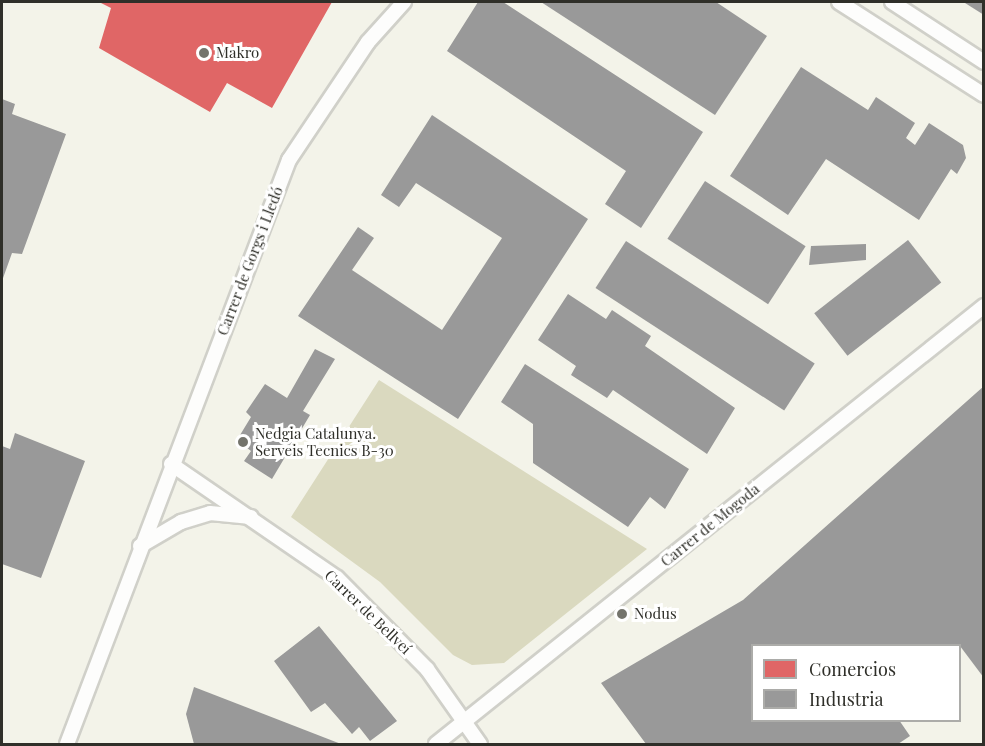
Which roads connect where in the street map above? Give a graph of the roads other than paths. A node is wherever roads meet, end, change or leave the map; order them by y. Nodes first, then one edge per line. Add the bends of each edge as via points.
1 (404, 2) edge
2 (839, 2) edge
3 (892, 2) edge
4 (984, 62) edge
5 (984, 95) edge
6 (984, 306) edge
7 (171, 464) junction
8 (253, 517) junction
9 (140, 546) junction
10 (465, 721) junction
11 (67, 744) edge
12 (436, 744) edge
13 (480, 744) edge

1 - 7 street, Carrer de Gorgs i Lledó via 368,42 289,160
2 - 5 street
3 - 4 street
6 - 10 street, Carrer de Mogoda
7 - 8 street, Carrer de Bellveí
7 - 9 street, Carrer de Gorgs i Lledó
8 - 9 street via 210,513 181,522
8 - 10 street, Carrer de Bellveí via 337,578 427,669
9 - 11 street, Carrer de Gorgs i Lledó
10 - 12 street, Carrer de Mogoda
10 - 13 street, Carrer de Bellveí

